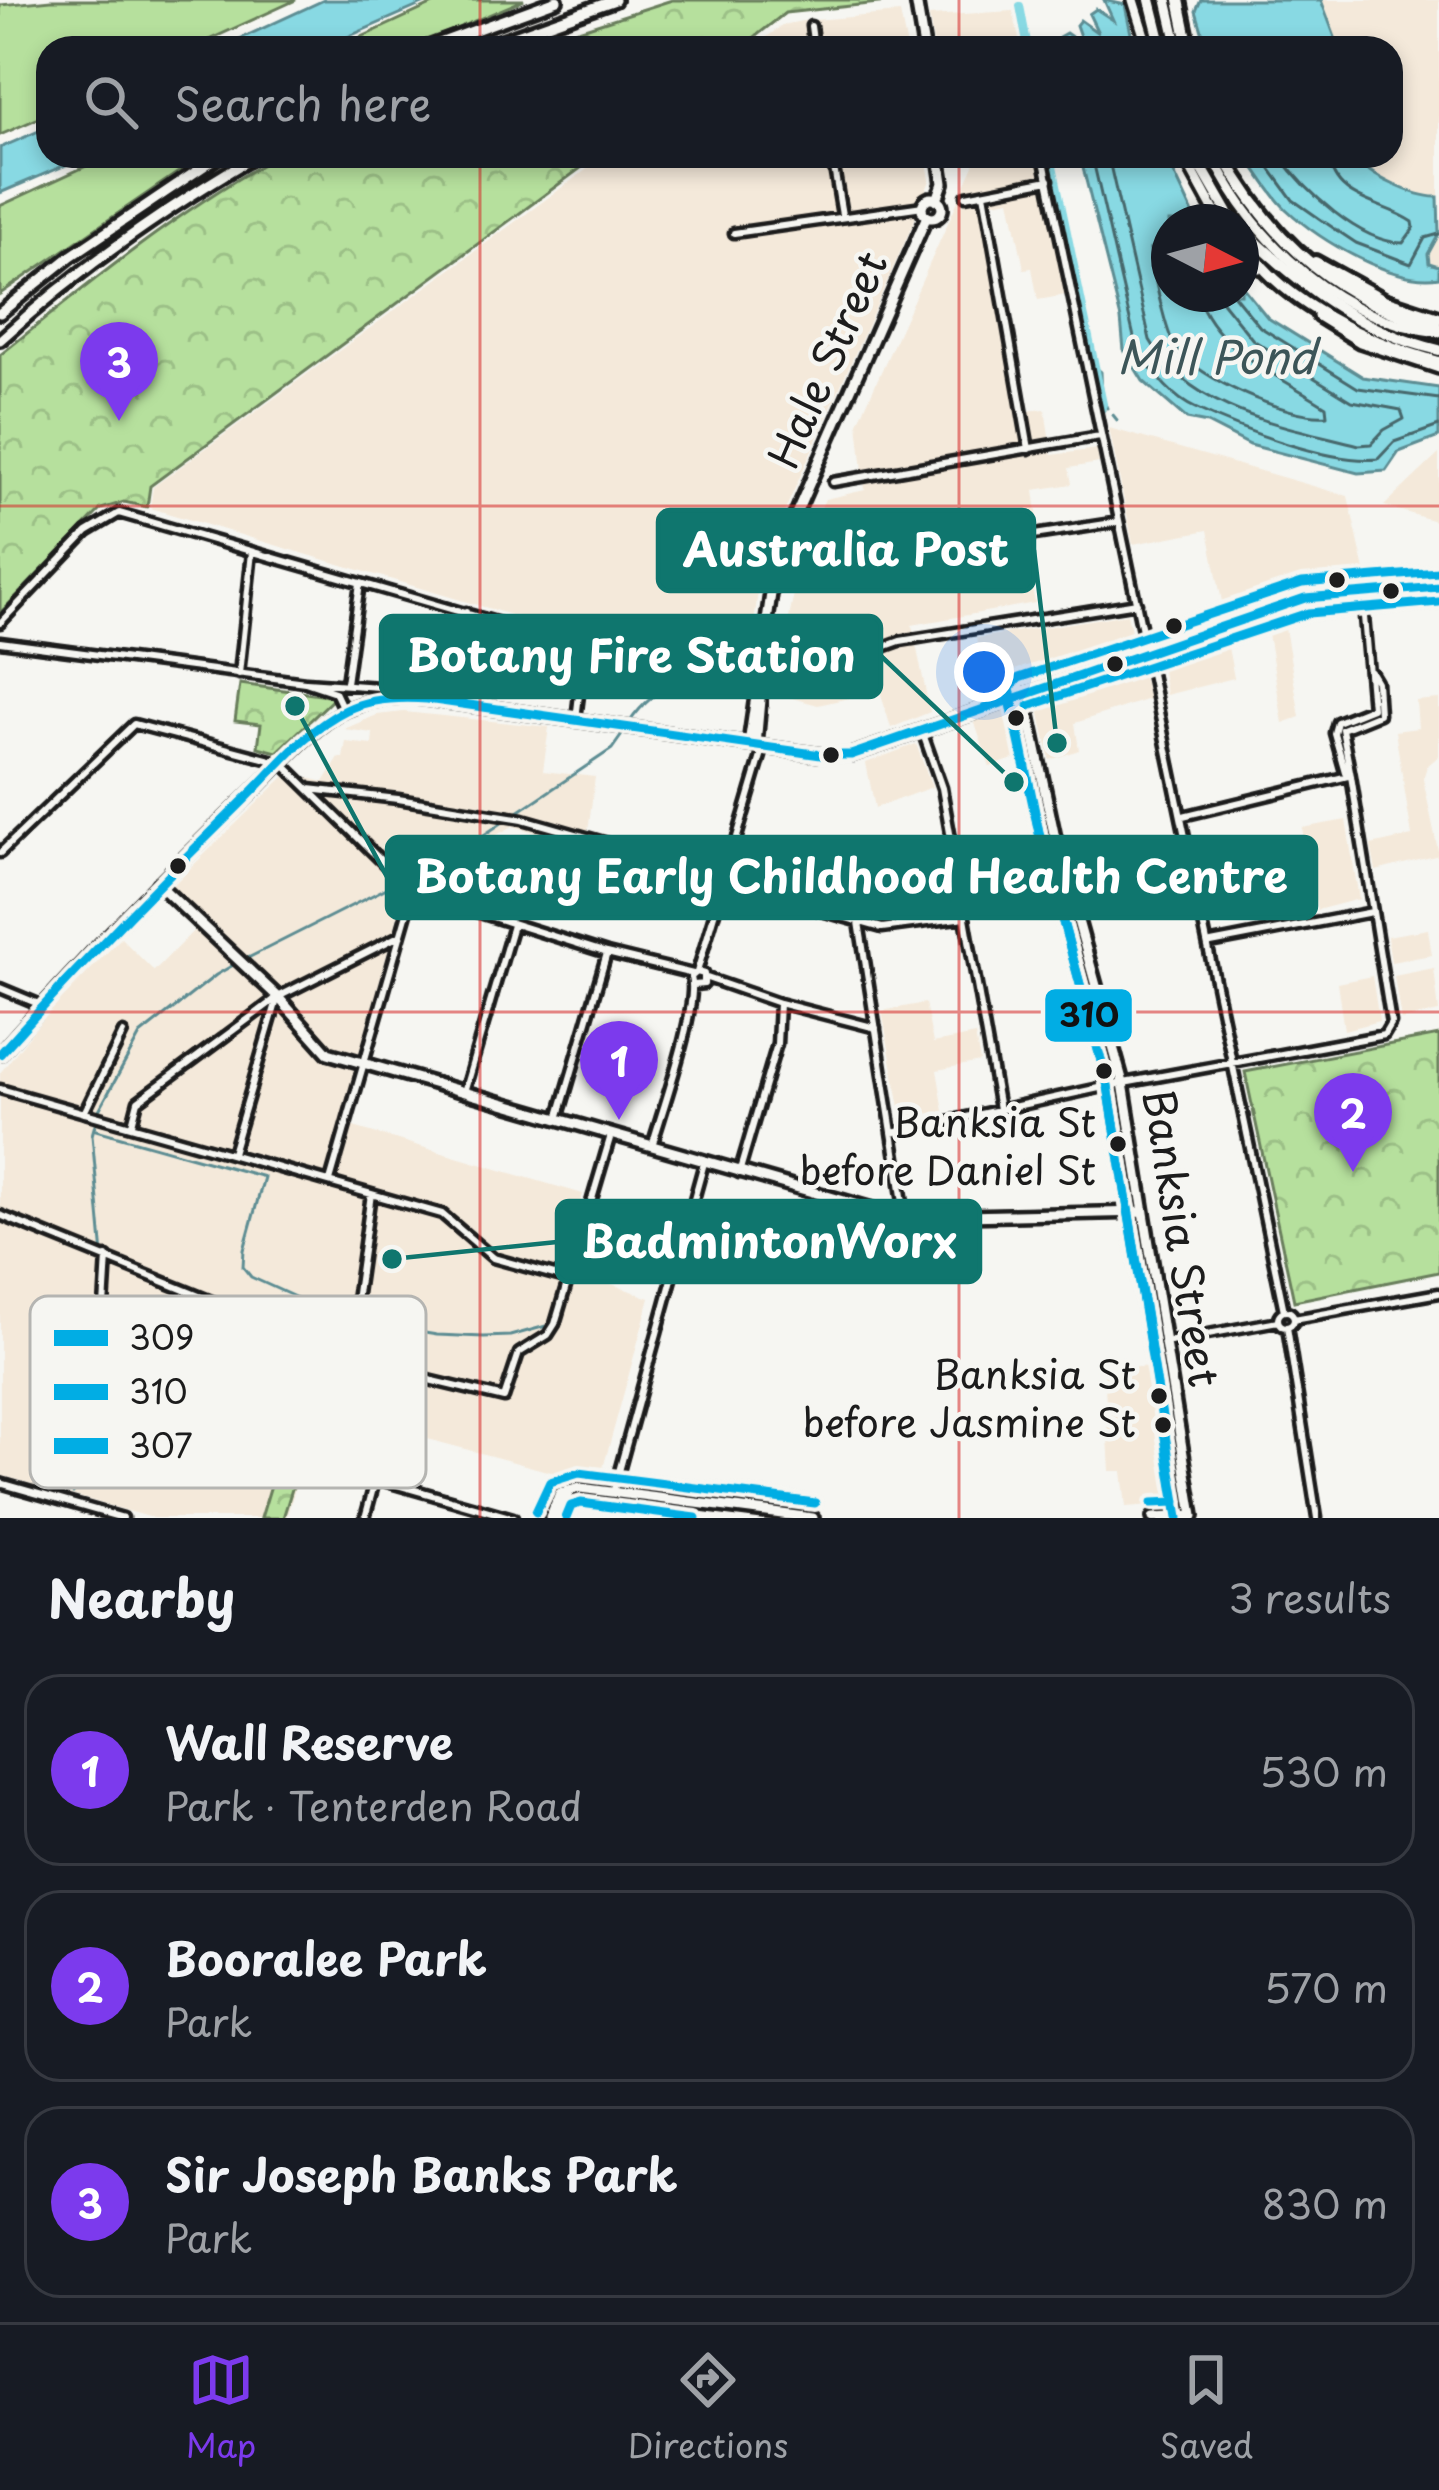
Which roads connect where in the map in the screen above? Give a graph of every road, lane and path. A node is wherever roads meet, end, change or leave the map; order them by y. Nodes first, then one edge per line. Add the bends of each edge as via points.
1 (557, 0) edge
2 (615, 0) edge
3 (916, 0) edge
4 (1132, 0) edge
5 (1150, 0) edge
6 (1167, 0) edge
7 (1179, 0) edge
8 (811, 26) dead end
9 (459, 36) edge
10 (513, 36) edge
11 (812, 36) edge
12 (922, 36) edge
13 (1144, 36) edge
14 (1159, 36) edge
15 (1175, 36) edge
16 (1186, 36) edge
17 (201, 168) edge
18 (237, 168) edge
19 (834, 168) edge
20 (941, 168) edge
21 (1046, 168) edge
22 (1193, 168) edge
23 (1202, 168) edge
24 (1220, 168) edge
25 (1231, 168) edge
26 (1049, 180) junction
27 (984, 193) junction
28 (966, 196) dead end
29 (937, 200) junction
30 (1218, 204) edge
31 (1221, 204) edge
32 (925, 211) junction
33 (842, 215) junction
34 (734, 233) dead end
35 (1259, 248) edge
36 (1302, 254) junction
37 (1259, 255) edge
38 (1259, 266) edge
39 (0, 313) edge
40 (1439, 318) edge
41 (1439, 330) edge
42 (0, 340) edge
43 (1439, 350) edge
44 (1439, 365) edge
45 (1100, 436) junction
46 (1029, 450) junction
47 (833, 482) dead end
48 (1119, 522) junction
49 (253, 551) junction
50 (781, 567) junction
51 (360, 584) junction
52 (1439, 587) edge
53 (1361, 591) junction
54 (1137, 603) junction
55 (466, 612) junction
56 (0, 622) edge
57 (0, 642) edge
58 (1147, 650) junction
59 (761, 672) junction
60 (239, 674) junction
61 (305, 682) junction
62 (346, 683) junction
63 (1024, 692) junction
64 (402, 696) junction
65 (454, 702) junction
66 (344, 711) junction
67 (575, 719) junction
68 (921, 729) junction
69 (756, 745) junction
70 (283, 763) junction
71 (1351, 776) junction
72 (308, 789) junction
73 (1183, 816) junction
74 (1, 851) edge
75 (726, 880) junction
76 (158, 884) junction
77 (413, 892) junction
78 (1372, 912) junction
79 (965, 917) junction
80 (859, 922) junction
81 (513, 925) junction
82 (398, 937) junction
83 (1210, 943) junction
84 (607, 953) junction
85 (699, 979) junction
86 (0, 988) edge
87 (278, 997) junction
88 (779, 1004) junction
89 (41, 1005) junction
90 (876, 1028) junction
91 (123, 1033) dead end
92 (1, 1052) edge
93 (1235, 1061) junction
94 (364, 1063) junction
95 (1123, 1083) junction
96 (0, 1089) edge
97 (464, 1092) junction
98 (999, 1109) junction
99 (84, 1112) junction
100 (558, 1119) junction
101 (131, 1126) junction
102 (893, 1133) junction
103 (611, 1136) junction
104 (652, 1148) junction
105 (232, 1154) junction
106 (704, 1163) junction
107 (739, 1173) junction
108 (330, 1181) junction
109 (371, 1194) junction
110 (1144, 1212) junction
111 (0, 1215) edge
112 (905, 1216) junction
113 (107, 1257) junction
114 (569, 1279) junction
115 (1439, 1293) edge
116 (105, 1296) edge
117 (201, 1296) edge
118 (357, 1296) edge
119 (1284, 1311) junction
120 (1294, 1319) junction
121 (1278, 1321) junction
122 (1287, 1327) junction
123 (1165, 1342) junction
124 (426, 1379) edge
125 (0, 1483) edge
126 (373, 1488) edge
127 (408, 1488) edge
128 (613, 1493) junction
129 (715, 1511) edge
130 (1194, 1517) edge
131 (122, 1518) edge
132 (365, 1518) edge
133 (513, 1518) edge
134 (554, 1518) edge
135 (813, 1518) edge
136 (1153, 1518) edge
137 (1317, 1518) edge

1 - 9 main road
2 - 10 main road
3 - 12 main road
4 - 13 main road
5 - 14 highway
6 - 15 main road
7 - 16 highway
8 - 11 street
17 - 39 main road
18 - 42 main road via 101,259
19 - 33 street
20 - 29 main road
21 - 26 street
22 - 30 main road
23 - 31 highway
24 - 41 main road via 1252,220 1302,271 1359,308
25 - 36 highway
26 - 27 street
26 - 45 street
27 - 28 street
27 - 46 street
29 - 32 main road via 928,199
29 - 32 main road, Hale Street via 940,213
32 - 33 street
32 - 50 main road, Hale Street via 785,539
33 - 34 street
35 - 43 highway via 1339,310
36 - 40 highway via 1384,300
36 - 41 highway via 1370,305
37 - 44 highway via 1332,319
38 - 44 main road via 1360,342
45 - 46 street
45 - 48 street
46 - 47 street
48 - 50 street
48 - 54 street
49 - 51 street
49 - 56 street via 119,513 88,532
49 - 60 street
50 - 59 main road, Hale Street
51 - 55 street
51 - 62 street
52 - 53 main road
53 - 58 main road via 1305,598
53 - 71 street via 1379,713 1342,729
54 - 58 street
54 - 59 street via 900,640
55 - 65 street
55 - 67 street via 579,646
57 - 60 street
58 - 63 main road
58 - 73 street
59 - 69 main road, Hale Street
60 - 61 street
61 - 62 street
61 - 66 street via 335,692
62 - 64 street
63 - 68 main road
63 - 95 main road, Banksia Street
64 - 65 main road
64 - 66 main road
65 - 67 main road
66 - 70 main road
67 - 69 main road
68 - 69 main road via 851,755
68 - 79 street via 942,788
69 - 75 street
70 - 72 street
70 - 74 street via 134,724
70 - 76 main road
71 - 73 street
71 - 78 street
72 - 75 street via 523,819
72 - 77 street
73 - 83 street
75 - 80 street
75 - 85 street
76 - 87 main road
76 - 89 main road
77 - 81 street
77 - 82 street
78 - 83 street
78 - 93 street via 1391,1023 1384,1035
79 - 80 street via 882,928
79 - 98 street
80 - 90 street
81 - 84 street
81 - 97 street
82 - 87 street
82 - 94 street
83 - 93 street
84 - 85 street
84 - 100 street
85 - 88 street
85 - 104 street
86 - 89 street
87 - 94 main road via 328,1052
87 - 101 street via 137,1101
87 - 105 street
88 - 90 street
88 - 107 street via 777,1044
89 - 92 main road
90 - 102 street
91 - 99 street
93 - 95 street
93 - 119 street
94 - 97 main road
94 - 108 street
95 - 98 street
95 - 110 main road, Banksia Street
96 - 99 street
97 - 100 main road
98 - 102 street
99 - 101 street
100 - 103 main road
101 - 105 street
102 - 112 street
103 - 104 main road
103 - 114 street
104 - 106 main road
105 - 108 street
106 - 107 main road
106 - 128 street
107 - 112 main road
108 - 109 street
109 - 114 street via 442,1214 493,1258
109 - 118 street
110 - 112 main road
110 - 123 main road, Banksia Street
111 - 113 street
113 - 116 street
113 - 117 street
114 - 124 street via 555,1324 519,1353 504,1398
115 - 120 street
119 - 120 street
119 - 121 street
120 - 122 street
121 - 122 street
121 - 123 street
122 - 137 street
123 - 130 main road, Banksia Street
125 - 131 street
126 - 132 street
127 - 133 street
128 - 129 main road
128 - 134 main road via 569,1492
129 - 135 main road
130 - 136 main road

